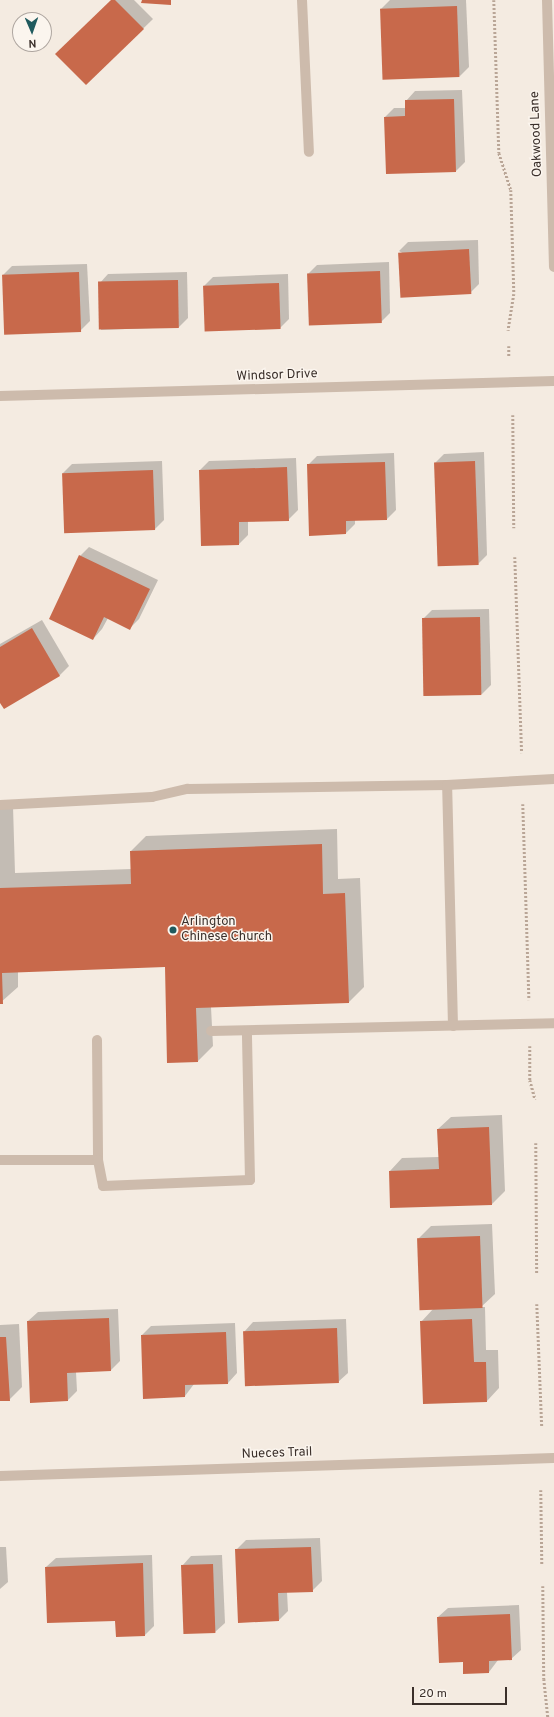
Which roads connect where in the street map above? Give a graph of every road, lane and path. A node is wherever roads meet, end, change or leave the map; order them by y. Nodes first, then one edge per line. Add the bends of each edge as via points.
1 (302, 0) edge
2 (494, 0) edge
3 (547, 0) edge
4 (309, 152) dead end
5 (554, 267) edge
6 (508, 331) dead end
7 (509, 346) dead end
8 (509, 356) dead end
9 (554, 381) edge
10 (0, 396) edge
11 (512, 415) dead end
12 (514, 528) dead end
13 (515, 557) dead end
14 (522, 753) dead end
15 (554, 779) edge
16 (447, 785) junction
17 (523, 804) dead end
18 (0, 805) edge
19 (528, 1000) dead end
20 (554, 1024) edge
21 (453, 1026) junction
22 (211, 1031) dead end
23 (248, 1031) junction
24 (96, 1040) dead end
25 (530, 1041) dead end
26 (535, 1099) dead end
27 (536, 1143) dead end
28 (0, 1160) edge
29 (98, 1160) junction
30 (537, 1273) dead end
31 (537, 1304) dead end
32 (542, 1427) dead end
33 (554, 1458) edge
34 (0, 1476) edge
35 (541, 1490) dead end
36 (542, 1564) dead end
37 (543, 1586) dead end
38 (548, 1717) edge

1 - 4 street
2 - 6 path via 499,153 511,190 514,294
3 - 5 street, Oakwood Lane
7 - 8 path
9 - 10 street, Windsor Drive
11 - 12 path
13 - 14 path
15 - 16 street
16 - 18 street via 188,789 152,797
16 - 21 street
17 - 19 path
20 - 21 street
21 - 23 street
22 - 23 street
23 - 29 street via 250,1180 102,1186
24 - 29 street
25 - 26 path via 530,1080
27 - 30 path
28 - 29 street
31 - 32 path
33 - 34 street, Nueces Trail
35 - 36 path
37 - 38 path via 544,1679

